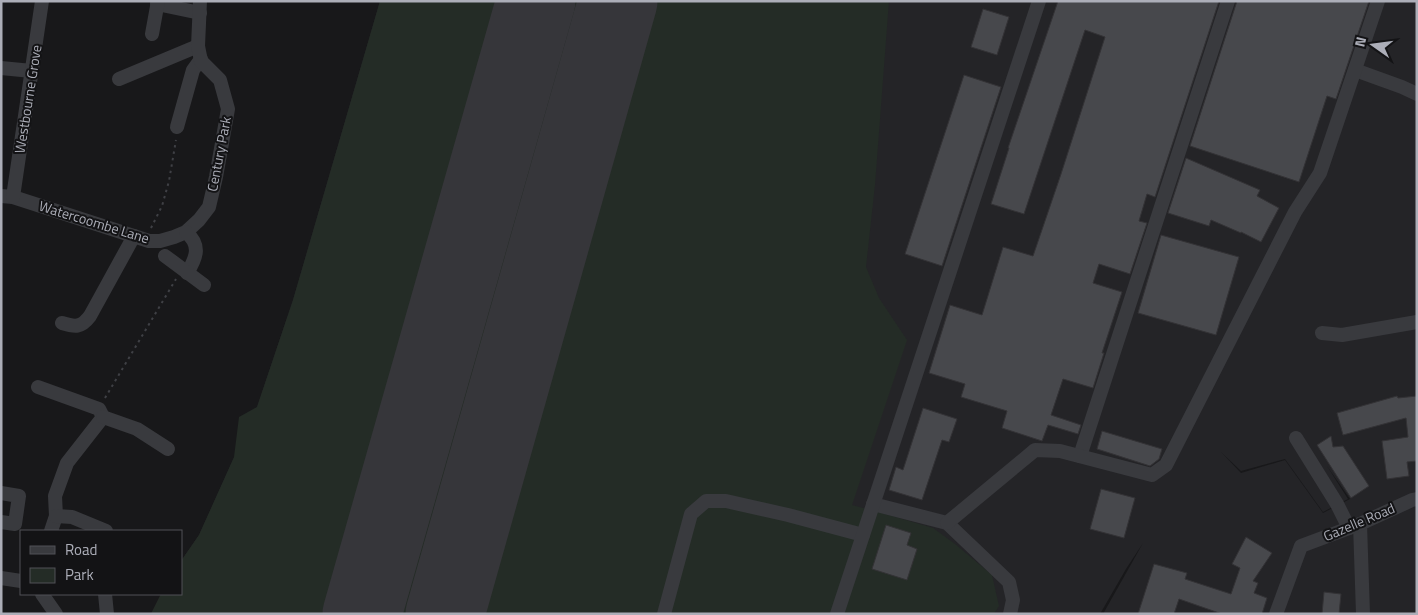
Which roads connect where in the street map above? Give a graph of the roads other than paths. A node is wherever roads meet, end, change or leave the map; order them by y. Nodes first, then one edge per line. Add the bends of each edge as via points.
1 (42, 1) edge
2 (1039, 1) edge
3 (1228, 1) edge
4 (1378, 1) edge
5 (158, 3) edge
6 (200, 7) edge
7 (152, 34) dead end
8 (199, 52) junction
9 (1, 68) edge
10 (1355, 70) junction
11 (32, 71) junction
12 (119, 80) dead end
13 (1417, 94) edge
14 (178, 127) road end
15 (7, 196) edge
16 (186, 232) junction
17 (140, 238) junction
18 (165, 256) dead end
19 (185, 271) junction
20 (204, 285) dead end
21 (1417, 322) edge
22 (62, 323) dead end
23 (1322, 333) dead end
24 (38, 387) dead end
25 (101, 413) junction
26 (1296, 438) dead end
27 (168, 449) dead end
28 (1080, 456) junction
29 (1, 493) edge
30 (1417, 499) edge
31 (873, 504) junction
32 (56, 516) junction
33 (1, 522) edge
34 (947, 524) junction
35 (1354, 526) junction
36 (51, 530) edge
37 (104, 530) edge
38 (863, 535) junction
39 (1, 578) edge
40 (20, 580) edge
41 (45, 595) edge
42 (105, 595) edge
43 (56, 614) edge
44 (107, 614) edge
45 (664, 614) edge
46 (837, 614) edge
47 (1010, 614) edge
48 (1276, 614) edge
49 (1363, 614) edge

1 - 11 street, Westbourne Grove
2 - 31 street
3 - 28 street
4 - 10 street
5 - 6 street
5 - 7 street
6 - 8 street
8 - 12 street
8 - 14 street
8 - 16 street, Century Park via 201,61 220,80 228,109 209,207
9 - 11 street
10 - 13 street
10 - 28 street via 1320,173 1295,212 1166,465 1152,475
11 - 15 street, Westbourne Grove
15 - 17 street, Watercoombe Lane
16 - 17 street, Watercoombe Lane via 160,241
16 - 19 street via 196,247 195,260
17 - 22 street via 85,322 80,326
18 - 19 street
19 - 20 street
21 - 23 street via 1342,335
24 - 25 street
25 - 27 street via 137,428
25 - 32 street via 67,463 55,496
26 - 35 street
28 - 34 street via 1035,450
29 - 33 street via 19,496 15,524
30 - 35 street, Gazelle Road
31 - 34 street
31 - 38 street
32 - 36 street
32 - 37 street via 72,517
34 - 47 street via 1009,582 1014,600
35 - 48 street, Gazelle Road via 1301,546
35 - 49 street
38 - 45 street via 726,501 706,502 691,514
38 - 46 street
39 - 40 street
41 - 43 street
42 - 44 street

